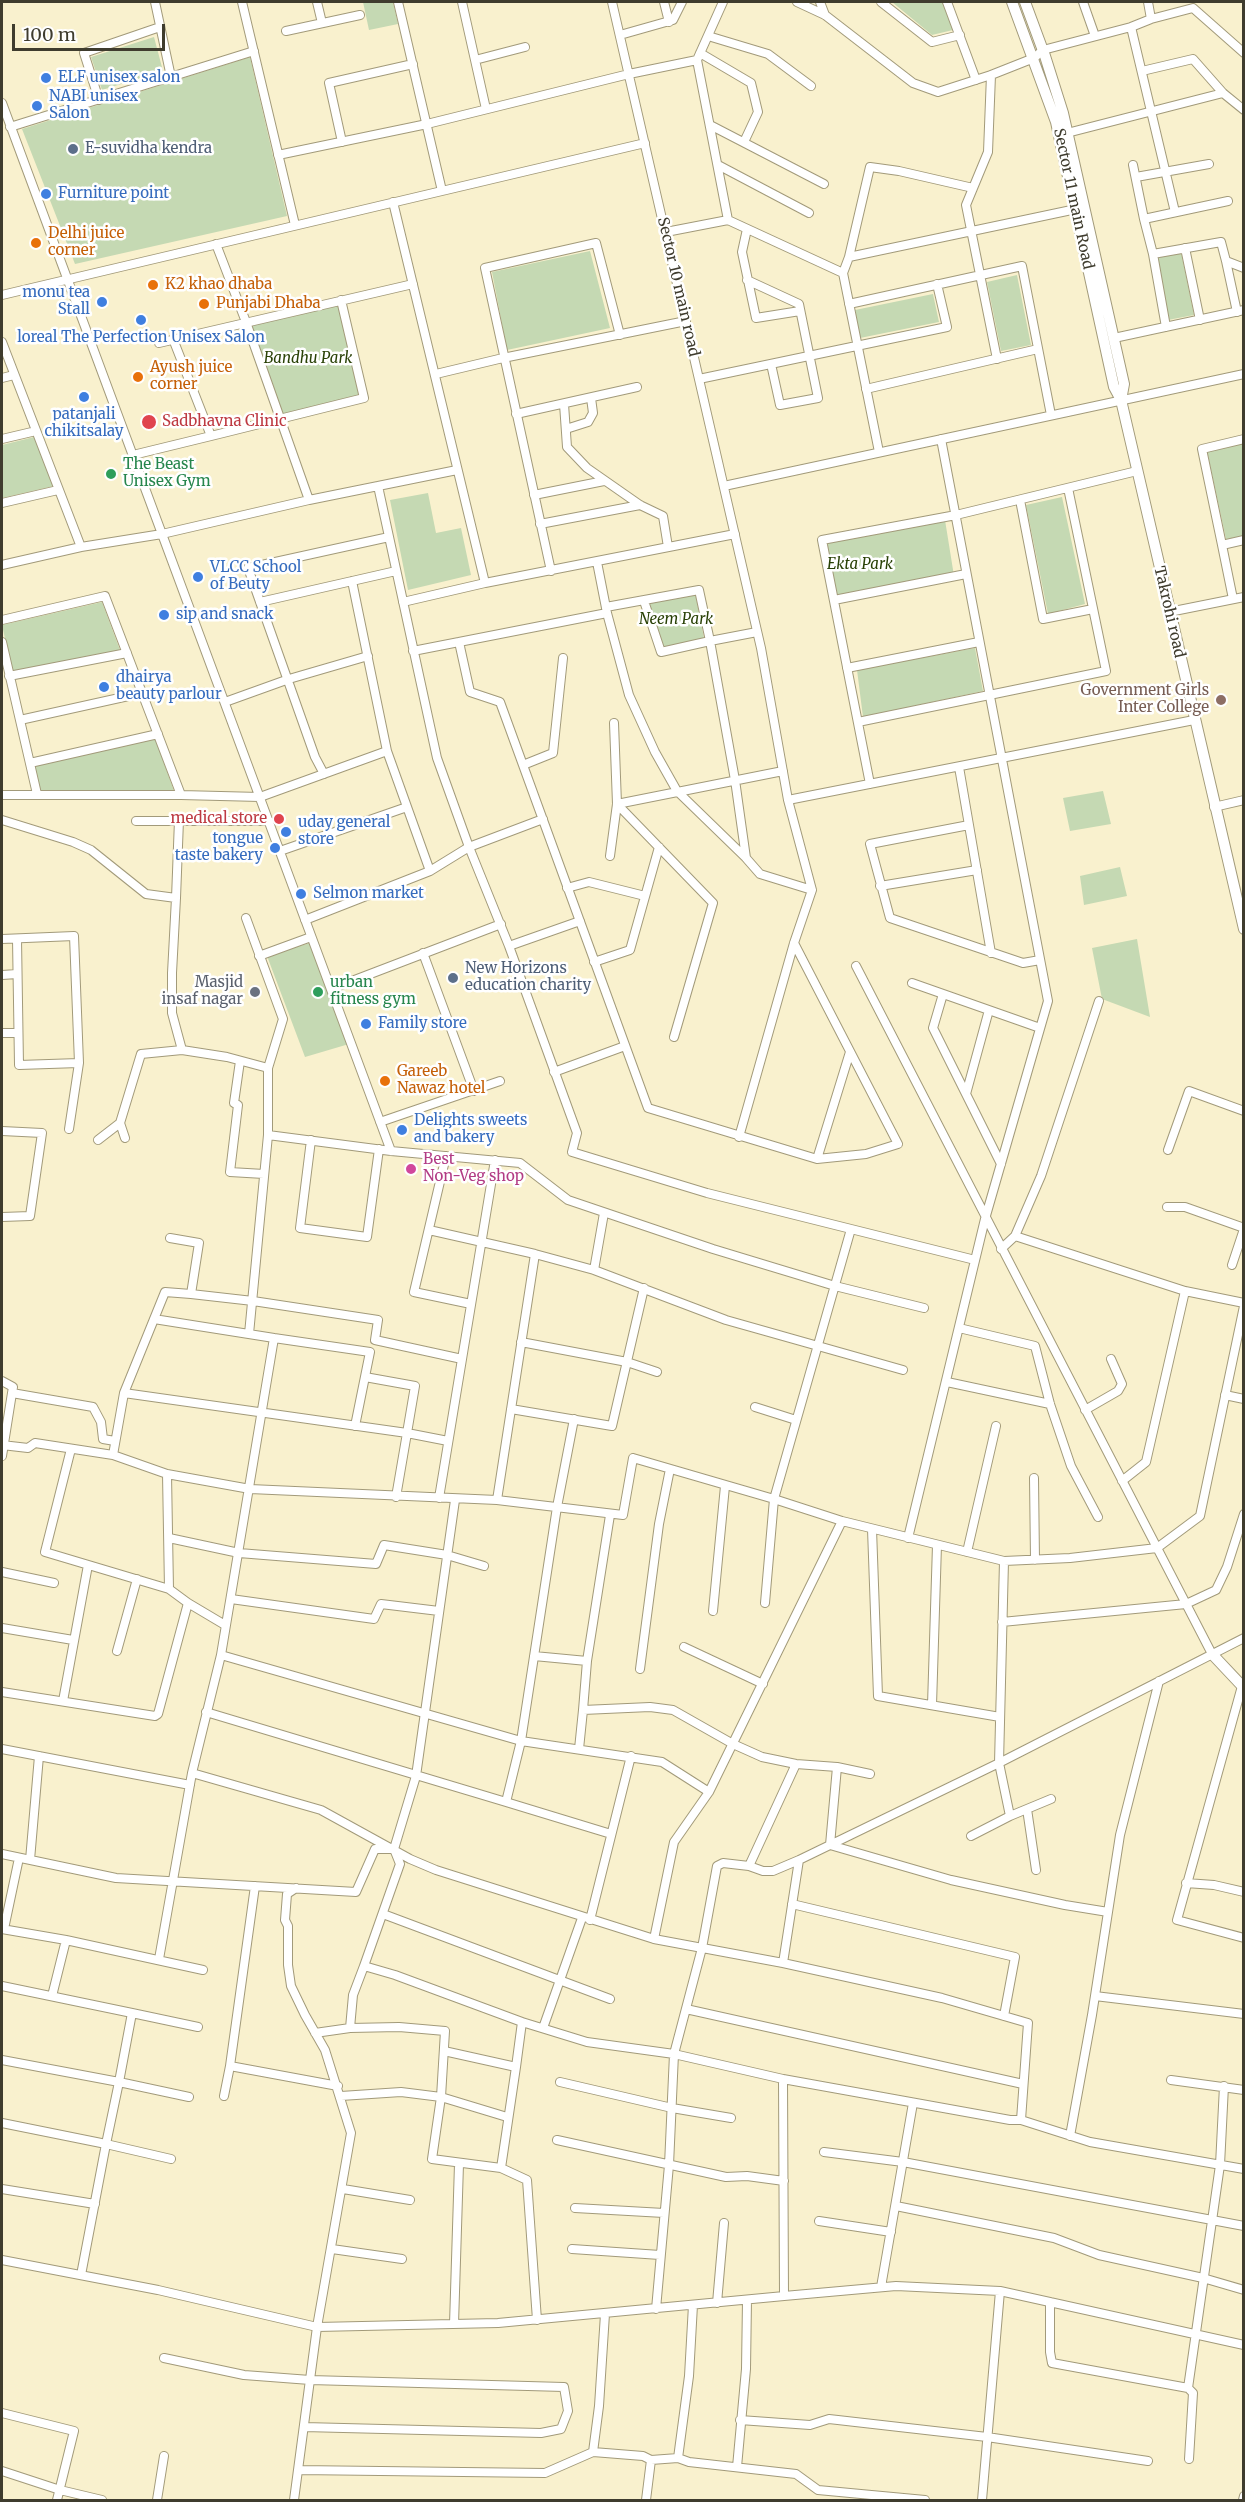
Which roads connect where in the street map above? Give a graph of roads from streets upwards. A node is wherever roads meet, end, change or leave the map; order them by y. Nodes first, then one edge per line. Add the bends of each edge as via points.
1 (155, 2) edge
2 (242, 2) edge
3 (318, 2) edge
4 (398, 2) edge
5 (462, 2) edge
6 (612, 2) edge
7 (664, 2) edge
8 (682, 2) edge
9 (723, 2) edge
10 (797, 2) edge
11 (820, 2) edge
12 (881, 2) edge
13 (947, 2) edge
14 (1012, 2) edge
15 (1024, 2) edge
16 (1083, 2) edge
17 (1148, 2) edge
18 (1194, 5) edge
19 (360, 15) dead end
20 (825, 15) junction
21 (1151, 19) junction
22 (669, 22) junction
23 (322, 23) junction
24 (160, 27) junction
25 (1131, 27) junction
26 (286, 31) dead end
27 (620, 35) junction
28 (960, 35) junction
29 (708, 36) junction
30 (1095, 36) junction
31 (525, 47) dead end
32 (1043, 50) junction
33 (254, 51) junction
34 (1244, 53) edge
35 (699, 56) junction
36 (1034, 58) junction
37 (475, 60) junction
38 (413, 64) junction
39 (1142, 71) junction
40 (629, 74) junction
41 (991, 75) junction
42 (171, 77) junction
43 (976, 80) junction
44 (811, 86) dead end
45 (1223, 93) junction
46 (99, 99) junction
47 (2, 103) edge
48 (486, 109) junction
49 (1244, 110) edge
50 (1150, 111) junction
51 (427, 124) junction
52 (710, 125) junction
53 (10, 127) junction
54 (1067, 133) junction
55 (342, 142) junction
56 (744, 142) junction
57 (645, 143) junction
58 (278, 155) junction
59 (1209, 164) dead end
60 (718, 165) junction
61 (1133, 165) dead end
62 (1166, 171) junction
63 (1136, 177) junction
64 (824, 184) dead end
65 (973, 188) junction
66 (442, 191) junction
67 (1228, 201) dead end
68 (393, 202) junction
69 (1080, 208) junction
70 (1175, 212) junction
71 (809, 213) dead end
72 (1144, 219) junction
73 (728, 220) junction
74 (295, 225) junction
75 (747, 229) junction
76 (969, 231) junction
77 (666, 232) junction
78 (216, 244) junction
79 (1185, 248) junction
80 (1153, 254) junction
81 (849, 256) junction
82 (1226, 261) junction
83 (1244, 268) edge
84 (843, 273) junction
85 (979, 275) junction
86 (68, 279) junction
87 (747, 280) junction
88 (413, 284) junction
89 (937, 284) junction
90 (2, 295) edge
91 (341, 300) junction
92 (849, 304) junction
93 (800, 311) junction
94 (1240, 311) edge
95 (1200, 320) junction
96 (686, 321) junction
97 (246, 322) junction
98 (1166, 327) junction
99 (620, 335) junction
100 (1114, 338) junction
101 (173, 339) junction
102 (2, 342) edge
103 (159, 343) dead end
104 (858, 347) junction
105 (1038, 349) junction
106 (809, 357) junction
107 (503, 358) junction
108 (997, 359) junction
109 (771, 364) junction
110 (436, 374) junction
111 (1244, 374) edge
112 (14, 375) junction
113 (2, 378) edge
114 (699, 379) junction
115 (637, 387) dead end
116 (866, 389) junction
117 (591, 398) junction
118 (1121, 400) junction
119 (564, 404) junction
120 (516, 414) junction
121 (1051, 415) junction
122 (280, 419) junction
123 (566, 429) junction
124 (36, 431) junction
125 (211, 436) junction
126 (2, 439) edge
127 (942, 439) junction
128 (1244, 439) edge
129 (879, 452) junction
130 (133, 455) junction
131 (457, 470) junction
132 (1137, 471) junction
133 (604, 481) junction
134 (378, 486) junction
135 (724, 486) junction
136 (1068, 488) junction
137 (58, 490) junction
138 (534, 495) junction
139 (309, 500) junction
140 (1020, 500) junction
141 (2, 503) edge
142 (640, 505) junction
143 (956, 515) junction
144 (540, 524) junction
145 (162, 534) junction
146 (735, 534) junction
147 (389, 537) junction
148 (1244, 540) edge
149 (1222, 545) junction
150 (81, 547) junction
151 (668, 547) junction
152 (597, 562) junction
153 (2, 566) edge
154 (396, 571) junction
155 (551, 571) junction
156 (966, 574) junction
157 (352, 581) junction
158 (485, 583) junction
159 (1244, 597) edge
160 (1233, 599) junction
161 (834, 600) junction
162 (644, 601) junction
163 (260, 602) junction
164 (403, 602) junction
165 (1093, 609) junction
166 (606, 610) junction
167 (1169, 612) junction
168 (2, 620) edge
169 (757, 632) junction
170 (710, 641) junction
171 (2, 642) edge
172 (459, 642) junction
173 (979, 642) junction
174 (413, 651) junction
175 (127, 653) junction
176 (368, 656) junction
177 (563, 658) dead end
178 (847, 668) junction
179 (9, 676) junction
180 (289, 679) junction
181 (142, 693) junction
182 (989, 695) junction
183 (225, 702) junction
184 (20, 720) junction
185 (1194, 720) junction
186 (858, 722) junction
187 (614, 723) dead end
188 (158, 734) junction
189 (387, 751) junction
190 (1000, 759) junction
191 (30, 763) junction
192 (523, 765) junction
193 (959, 767) junction
194 (783, 771) junction
195 (324, 774) junction
196 (735, 780) junction
197 (870, 784) junction
198 (677, 791) junction
199 (37, 794) junction
200 (2, 795) edge
201 (181, 795) junction
202 (260, 797) junction
203 (788, 800) junction
204 (1244, 800) edge
205 (617, 804) junction
206 (407, 807) junction
207 (1214, 807) junction
208 (543, 819) junction
209 (2, 820) edge
210 (179, 820) junction
211 (136, 821) dead end
212 (269, 821) junction
213 (969, 825) junction
214 (469, 847) junction
215 (659, 847) junction
216 (280, 851) junction
217 (610, 856) dead end
218 (747, 858) junction
219 (977, 870) junction
220 (430, 871) junction
221 (880, 886) junction
222 (567, 888) junction
223 (812, 890) junction
224 (645, 896) junction
225 (176, 898) junction
226 (246, 918) dead end
227 (305, 920) junction
228 (580, 921) junction
229 (501, 924) junction
230 (1243, 924) edge
231 (311, 937) junction
232 (2, 939) edge
233 (17, 939) junction
234 (794, 943) junction
235 (509, 946) junction
236 (423, 953) junction
237 (991, 953) junction
238 (259, 956) junction
239 (1040, 960) junction
240 (594, 962) junction
241 (856, 966) dead end
242 (17, 974) junction
243 (2, 975) edge
244 (912, 983) dead end
245 (331, 989) junction
246 (943, 994) junction
247 (1099, 1001) dead end
248 (988, 1010) junction
249 (1040, 1028) junction
250 (2, 1033) edge
251 (18, 1033) junction
252 (674, 1037) dead end
253 (625, 1046) junction
254 (182, 1050) junction
255 (850, 1052) junction
256 (240, 1060) junction
257 (79, 1064) junction
258 (268, 1068) junction
259 (554, 1072) junction
260 (500, 1081) dead end
261 (474, 1090) junction
262 (966, 1094) junction
263 (1244, 1111) edge
264 (380, 1122) junction
265 (120, 1123) junction
266 (69, 1129) dead end
267 (2, 1131) edge
268 (268, 1135) junction
269 (739, 1137) junction
270 (125, 1138) dead end
271 (98, 1140) dead end
272 (311, 1140) junction
273 (379, 1149) junction
274 (391, 1150) junction
275 (1167, 1150) dead end
276 (446, 1156) junction
277 (817, 1159) junction
278 (495, 1160) junction
279 (1001, 1164) junction
280 (264, 1174) junction
281 (1167, 1207) dead end
282 (604, 1213) junction
283 (2, 1217) edge
284 (985, 1219) junction
285 (851, 1229) junction
286 (1244, 1229) edge
287 (429, 1230) junction
288 (1015, 1236) junction
289 (170, 1238) dead end
290 (482, 1243) junction
291 (1001, 1249) junction
292 (534, 1254) junction
293 (975, 1260) junction
294 (1232, 1265) dead end
295 (594, 1270) junction
296 (835, 1286) junction
297 (644, 1288) junction
298 (1185, 1291) junction
299 (191, 1294) junction
300 (253, 1301) junction
301 (471, 1304) junction
302 (1244, 1304) edge
303 (924, 1308) dead end
304 (154, 1319) junction
305 (1242, 1324) edge
306 (959, 1328) junction
307 (249, 1334) junction
308 (273, 1338) junction
309 (375, 1340) junction
310 (521, 1342) junction
311 (818, 1346) junction
312 (370, 1352) junction
313 (462, 1359) junction
314 (1111, 1359) dead end
315 (627, 1362) junction
316 (903, 1370) dead end
317 (657, 1372) dead end
318 (365, 1377) junction
319 (2, 1381) edge
320 (947, 1382) junction
321 (124, 1392) junction
322 (12, 1393) junction
323 (1225, 1395) junction
324 (1244, 1399) edge
325 (1050, 1404) junction
326 (754, 1407) dead end
327 (511, 1409) junction
328 (1085, 1410) junction
329 (260, 1413) junction
330 (574, 1419) junction
331 (796, 1420) junction
332 (355, 1426) junction
333 (996, 1426) dead end
334 (407, 1433) junction
335 (115, 1441) junction
336 (448, 1441) junction
337 (3, 1445) edge
338 (71, 1449) junction
339 (113, 1455) junction
340 (2, 1456) edge
341 (670, 1469) junction
342 (167, 1474) junction
343 (1034, 1478) dead end
344 (1122, 1481) junction
345 (725, 1486) junction
346 (250, 1489) junction
347 (396, 1497) junction
348 (439, 1498) junction
349 (774, 1499) junction
350 (455, 1500) junction
351 (497, 1500) junction
352 (557, 1507) junction
353 (1244, 1514) edge
354 (610, 1515) junction
355 (1098, 1517) dead end
356 (842, 1521) junction
357 (872, 1528) junction
358 (1241, 1531) edge
359 (170, 1538) junction
360 (908, 1538) junction
361 (937, 1545) junction
362 (1157, 1548) junction
363 (967, 1552) junction
364 (239, 1553) junction
365 (447, 1556) junction
366 (1035, 1560) junction
367 (1004, 1562) junction
368 (88, 1565) junction
369 (484, 1566) dead end
370 (2, 1572) edge
371 (137, 1579) junction
372 (54, 1582) dead end
373 (169, 1589) junction
374 (231, 1599) junction
375 (188, 1603) junction
376 (765, 1603) dead end
377 (1186, 1604) junction
378 (439, 1611) junction
379 (713, 1611) dead end
380 (1002, 1622) junction
381 (225, 1625) junction
382 (2, 1628) edge
383 (1244, 1638) edge
384 (73, 1640) junction
385 (684, 1647) dead end
386 (117, 1651) dead end
387 (220, 1654) junction
388 (1212, 1654) junction
389 (534, 1656) junction
390 (587, 1661) junction
391 (640, 1669) dead end
392 (1160, 1681) junction
393 (763, 1684) junction
394 (1243, 1687) edge
395 (2, 1692) edge
396 (63, 1701) junction
397 (932, 1705) junction
398 (583, 1710) junction
399 (206, 1712) junction
400 (424, 1713) junction
401 (1000, 1717) junction
402 (521, 1741) junction
403 (733, 1744) junction
404 (2, 1749) edge
405 (579, 1749) junction
406 (39, 1756) junction
407 (631, 1756) junction
408 (999, 1763) junction
409 (796, 1764) junction
410 (837, 1767) junction
411 (192, 1773) junction
412 (870, 1774) dead end
413 (416, 1776) junction
414 (190, 1785) junction
415 (709, 1792) junction
416 (1051, 1799) dead end
417 (506, 1803) junction
418 (1027, 1809) junction
419 (1010, 1816) junction
420 (611, 1834) junction
421 (971, 1836) dead end
422 (830, 1845) junction
423 (394, 1849) junction
424 (2, 1854) edge
425 (19, 1858) junction
426 (30, 1860) junction
427 (800, 1860) junction
428 (749, 1866) junction
429 (1036, 1870) dead end
430 (173, 1882) junction
431 (1186, 1883) junction
432 (255, 1886) junction
433 (296, 1888) junction
434 (1244, 1892) edge
435 (792, 1904) junction
436 (1108, 1912) junction
437 (383, 1914) junction
438 (586, 1919) junction
439 (3, 1929) edge
440 (1244, 1938) edge
441 (66, 1940) junction
442 (654, 1940) junction
443 (702, 1948) junction
444 (159, 1959) junction
445 (783, 1964) junction
446 (364, 1966) junction
447 (203, 1970) dead end
448 (560, 1981) junction
449 (2, 1986) edge
450 (52, 1996) junction
451 (1095, 1996) junction
452 (610, 1999) dead end
453 (686, 2009) junction
454 (132, 2013) junction
455 (1244, 2014) edge
456 (1004, 2016) junction
457 (522, 2022) junction
458 (198, 2027) dead end
459 (350, 2028) junction
460 (543, 2028) junction
461 (315, 2033) junction
462 (444, 2051) junction
463 (674, 2054) junction
464 (2, 2060) edge
465 (230, 2066) junction
466 (516, 2067) junction
467 (783, 2079) junction
468 (1171, 2080) dead end
469 (119, 2082) junction
470 (560, 2082) dead end
471 (1023, 2084) junction
472 (338, 2086) junction
473 (1224, 2086) junction
474 (1244, 2090) edge
475 (224, 2096) dead end
476 (341, 2096) junction
477 (189, 2097) dead end
478 (441, 2097) junction
479 (913, 2103) junction
480 (672, 2108) junction
481 (507, 2117) junction
482 (731, 2118) dead end
483 (1021, 2120) junction
484 (2, 2123) edge
485 (1070, 2136) junction
486 (556, 2140) dead end
487 (106, 2144) junction
488 (824, 2152) dead end
489 (171, 2158) dead end
490 (903, 2162) junction
491 (459, 2164) junction
492 (669, 2165) junction
493 (1220, 2165) junction
494 (501, 2168) junction
495 (1244, 2169) edge
496 (784, 2181) junction
497 (2, 2189) edge
498 (343, 2189) junction
499 (410, 2200) dead end
500 (96, 2204) junction
501 (896, 2205) junction
502 (575, 2208) dead end
503 (664, 2213) junction
504 (1212, 2219) junction
505 (819, 2221) dead end
506 (724, 2223) dead end
507 (1244, 2226) edge
508 (891, 2232) junction
509 (332, 2249) junction
510 (572, 2249) dead end
511 (660, 2255) junction
512 (402, 2259) dead end
513 (2, 2260) edge
514 (81, 2275) junction
515 (1203, 2278) junction
516 (881, 2287) junction
517 (1244, 2290) edge
518 (1000, 2291) junction
519 (784, 2296) junction
520 (747, 2300) junction
521 (1050, 2302) junction
522 (717, 2303) junction
523 (693, 2305) junction
524 (656, 2309) junction
525 (605, 2314) junction
526 (537, 2320) junction
527 (454, 2324) junction
528 (317, 2326) junction
529 (1195, 2334) junction
530 (1244, 2345) edge
531 (164, 2358) dead end
532 (310, 2380) junction
533 (1188, 2388) junction
534 (2, 2413) edge
535 (740, 2420) junction
536 (304, 2427) junction
537 (987, 2437) junction
538 (593, 2452) junction
539 (164, 2456) dead end
540 (678, 2458) junction
541 (1189, 2459) dead end
542 (651, 2460) junction
543 (1148, 2461) dead end
544 (737, 2467) junction
545 (298, 2470) junction
546 (2, 2471) edge
547 (60, 2490) junction
548 (57, 2500) edge
549 (102, 2500) edge
550 (157, 2500) edge
551 (294, 2500) edge
552 (646, 2500) edge
553 (925, 2500) edge
554 (982, 2500) edge

1 - 24 street
2 - 33 street
3 - 23 street
4 - 38 street
5 - 37 street
6 - 27 street, Sector 10 main road
7 - 22 street
8 - 22 street
9 - 29 street
10 - 20 street
11 - 20 street
12 - 28 street via 932,42
13 - 28 street
14 - 36 street, Sector 11 main Road
15 - 32 street
16 - 30 street
17 - 21 street
18 - 21 street
18 - 34 street
19 - 23 street
20 - 43 street via 913,83 938,92
21 - 25 street
22 - 27 street
23 - 26 street
24 - 42 street
24 - 46 street via 84,53
25 - 30 street
25 - 39 street
27 - 40 street, Sector 10 main road
28 - 43 street
29 - 35 street
29 - 44 street via 768,54
30 - 32 street
31 - 37 street
32 - 36 street
32 - 54 street
33 - 42 street
33 - 58 street
35 - 40 street
35 - 52 street
35 - 56 street via 751,83 758,112
36 - 41 street
36 - 69 street, Sector 11 main Road
37 - 48 street
38 - 51 street
38 - 55 street via 329,83
39 - 45 street via 1192,59
39 - 50 street
40 - 48 street
40 - 57 street, Sector 10 main road
41 - 43 street
41 - 65 street via 988,152
42 - 46 street
45 - 49 street
45 - 50 street
46 - 53 street
47 - 53 street
48 - 51 street
50 - 54 street
50 - 62 street
51 - 55 street
51 - 66 street
52 - 56 street
52 - 60 street
53 - 86 street
54 - 69 street
55 - 58 street
56 - 64 street
57 - 66 street
57 - 77 street, Sector 10 main road
58 - 74 street
59 - 62 street
60 - 71 street
60 - 73 street
61 - 63 street
62 - 63 street
62 - 70 street
63 - 72 street
65 - 76 street via 966,205
65 - 81 street via 870,167
66 - 68 street
67 - 70 street
68 - 74 street
68 - 88 street
69 - 76 street
69 - 100 street
69 - 118 street, Sector 11 main Road via 1114,387
70 - 72 street
72 - 80 street
73 - 75 street
73 - 77 street
74 - 78 street
75 - 84 street
75 - 87 street via 741,252
76 - 81 street
76 - 85 street
77 - 96 street, Sector 10 main road
78 - 86 street
78 - 97 street
79 - 80 street
79 - 82 street via 1221,242
79 - 95 street
80 - 98 street
81 - 84 street
82 - 83 street
82 - 94 street
84 - 92 street
85 - 89 street
85 - 105 street via 1022,266
85 - 108 street
86 - 90 street
86 - 130 street
87 - 93 street via 799,304
87 - 93 street via 756,318
88 - 91 street
88 - 110 street
89 - 92 street
89 - 104 street via 947,327
91 - 97 street
91 - 122 street via 364,398
92 - 104 street
93 - 106 street
94 - 95 street
95 - 98 street
96 - 99 street
96 - 114 street, Sector 10 main road
97 - 101 street
97 - 122 street
98 - 100 street
99 - 107 street
99 - 107 street via 596,243 485,268
100 - 118 street via 1124,384
101 - 103 street
101 - 125 street
102 - 112 street
104 - 106 street
104 - 116 street
105 - 108 street
105 - 121 street
106 - 109 street
106 - 109 street via 818,398 780,405
107 - 110 street
107 - 120 street
108 - 116 street
109 - 114 street
110 - 131 street
111 - 118 street
112 - 113 street
112 - 124 street
114 - 135 street, Sector 10 main road
115 - 117 street
116 - 129 street
117 - 119 street
117 - 123 street via 593,413 588,422
118 - 121 street
118 - 132 street, Takrohi road
119 - 120 street
119 - 123 street
120 - 138 street
121 - 127 street
122 - 125 street
122 - 139 street
123 - 133 street via 567,447
124 - 126 street
124 - 137 street
125 - 130 street
127 - 129 street
127 - 143 street
128 - 149 street via 1202,449
129 - 135 street
130 - 145 street
131 - 134 street
131 - 158 street
132 - 136 street
132 - 167 street, Takrohi road
133 - 138 street
133 - 142 street
134 - 139 street
134 - 147 street
135 - 146 street, Sector 10 main road
136 - 140 street
136 - 165 street
137 - 141 street
137 - 150 street
138 - 144 street
139 - 145 street
140 - 143 street
140 - 165 street via 1043,619
142 - 144 street
142 - 151 street via 663,516
143 - 156 street
143 - 161 street via 822,540
144 - 155 street
145 - 150 street
145 - 183 street
146 - 151 street
146 - 169 street, Sector 10 main road
147 - 154 street
147 - 163 street via 248,568
148 - 149 street
149 - 160 street
150 - 153 street
151 - 152 street
152 - 155 street
152 - 166 street
154 - 157 street
154 - 164 street
155 - 158 street
156 - 161 street
156 - 173 street
157 - 163 street
157 - 176 street
158 - 164 street
159 - 160 street
160 - 167 street
161 - 178 street
162 - 166 street
162 - 170 street via 661,651
162 - 170 street via 699,590
163 - 180 street
164 - 174 street
165 - 182 street via 1106,671
166 - 172 street
166 - 198 street via 629,695
167 - 185 street, Takrohi road
168 - 175 street via 105,596
169 - 170 street
169 - 194 street, Sector 10 main road
170 - 196 street
171 - 179 street
172 - 174 street
172 - 192 street via 470,692 500,702
173 - 178 street
173 - 182 street
174 - 214 street via 437,758
175 - 179 street
175 - 181 street
176 - 180 street
176 - 189 street
177 - 192 street via 553,753
178 - 186 street
179 - 184 street
180 - 183 street
180 - 195 street
181 - 184 street
181 - 188 street
182 - 186 street
182 - 190 street
183 - 202 street
184 - 191 street
185 - 190 street
185 - 207 street, Takrohi road
186 - 197 street
187 - 205 street
188 - 191 street
188 - 201 street
189 - 195 street
189 - 206 street
190 - 193 street
190 - 239 street
191 - 199 street
192 - 208 street
193 - 197 street
193 - 213 street
194 - 196 street
194 - 203 street, Sector 10 main road
195 - 202 street
196 - 198 street
196 - 218 street
197 - 203 street
198 - 205 street
198 - 218 street
199 - 200 street
199 - 201 street
201 - 202 street
202 - 212 street
203 - 223 street, Sector 10 main road
204 - 207 street
205 - 215 street
205 - 217 street
206 - 216 street
206 - 220 street
207 - 230 street, Takrohi road
208 - 214 street
208 - 222 street
209 - 225 street via 91,850 146,894
210 - 211 street
210 - 212 street
210 - 225 street
212 - 216 street
213 - 219 street
213 - 221 street via 870,844
214 - 220 street
214 - 229 street
215 - 224 street
215 - 252 street via 713,903
216 - 227 street
218 - 223 street via 760,874
219 - 221 street
219 - 237 street
220 - 227 street
221 - 237 street via 890,918
222 - 224 street via 589,882
222 - 228 street
223 - 234 street
224 - 240 street via 630,950
225 - 254 street via 172,1013
226 - 238 street
227 - 231 street
228 - 235 street
228 - 240 street
229 - 235 street
229 - 236 street
231 - 238 street
231 - 245 street
232 - 233 street
233 - 242 street
233 - 257 street via 74,936
234 - 255 street
234 - 269 street
235 - 259 street
236 - 245 street
236 - 261 street
237 - 239 street via 1023,963
238 - 258 street via 283,1019
239 - 249 street via 1048,1001
240 - 253 street
241 - 284 street
242 - 243 street
242 - 251 street
244 - 246 street
245 - 264 street
246 - 248 street
246 - 262 street via 933,1028
247 - 288 street via 1041,1176
248 - 249 street
248 - 262 street
249 - 279 street
250 - 251 street
251 - 257 street via 20,1065
253 - 259 street
253 - 269 street via 648,1108
254 - 256 street
254 - 265 street via 141,1054
255 - 277 street
255 - 277 street via 898,1144 866,1154
256 - 258 street
256 - 280 street via 230,1172
257 - 266 street
258 - 268 street
259 - 285 street via 577,1133 572,1152 706,1193
260 - 261 street
261 - 264 street
262 - 279 street
263 - 275 street via 1189,1091
264 - 274 street
265 - 270 street
265 - 271 street
267 - 283 street via 42,1133 30,1216
268 - 272 street
268 - 280 street
269 - 277 street
272 - 273 street
272 - 273 street via 300,1227 367,1237
273 - 274 street
274 - 276 street
276 - 278 street
276 - 287 street
278 - 282 street via 520,1163 568,1200
278 - 290 street
279 - 284 street
280 - 300 street
281 - 286 street via 1185,1207
282 - 295 street
282 - 296 street
284 - 291 street
284 - 293 street
285 - 293 street
285 - 296 street
286 - 294 street
287 - 290 street
287 - 301 street via 414,1292
288 - 291 street
288 - 298 street
289 - 299 street via 199,1243
290 - 292 street
290 - 301 street
291 - 328 street
292 - 295 street
292 - 310 street
293 - 306 street
295 - 297 street
296 - 303 street
296 - 311 street
297 - 311 street via 726,1320
297 - 315 street
298 - 302 street
298 - 344 street via 1146,1462
299 - 300 street
299 - 304 street via 165,1292
300 - 307 street
300 - 309 street via 378,1320
301 - 313 street
302 - 305 street
304 - 307 street
304 - 321 street
305 - 323 street
306 - 320 street
306 - 325 street via 1035,1346
307 - 308 street
308 - 312 street
308 - 329 street
309 - 312 street
309 - 313 street
310 - 315 street
310 - 327 street
311 - 316 street
311 - 331 street
312 - 318 street
313 - 336 street
314 - 328 street via 1122,1384
315 - 317 street
315 - 330 street via 612,1426
318 - 332 street
318 - 334 street via 415,1386
319 - 322 street via 13,1387
320 - 325 street
320 - 360 street
321 - 329 street
321 - 335 street
322 - 335 street via 93,1407 101,1422 103,1439
322 - 337 street
323 - 324 street
323 - 362 street via 1200,1516
325 - 355 street via 1071,1466
326 - 331 street
327 - 330 street
327 - 351 street
328 - 344 street
329 - 332 street
329 - 346 street
330 - 352 street
331 - 349 street
332 - 334 street
333 - 363 street
334 - 336 street
334 - 347 street
335 - 339 street
336 - 348 street
337 - 338 street via 28,1448 35,1443
337 - 340 street
338 - 339 street
338 - 368 street via 45,1552
339 - 342 street
341 - 345 street
341 - 354 street via 633,1458 622,1515
341 - 391 street
342 - 346 street
342 - 359 street
343 - 366 street
344 - 362 street
345 - 349 street
345 - 379 street
346 - 347 street
346 - 364 street
347 - 348 street
348 - 350 street
349 - 356 street
349 - 376 street
350 - 351 street
350 - 365 street
351 - 352 street
352 - 354 street
352 - 389 street
353 - 358 street
354 - 390 street
356 - 357 street
356 - 393 street
357 - 360 street
357 - 397 street via 878,1696
358 - 377 street via 1216,1590
359 - 364 street
359 - 373 street
360 - 361 street
361 - 363 street
361 - 397 street
362 - 366 street
362 - 377 street
363 - 367 street
364 - 365 street via 376,1564 384,1545
364 - 374 street
365 - 369 street
365 - 378 street
366 - 367 street
367 - 380 street
368 - 371 street
368 - 384 street
370 - 372 street
371 - 373 street
371 - 386 street
373 - 375 street
374 - 378 street via 374,1619 381,1604
374 - 381 street
375 - 381 street
375 - 396 street via 158,1714
377 - 380 street
377 - 388 street
378 - 400 street
380 - 401 street
381 - 387 street
382 - 384 street
383 - 388 street
384 - 396 street
385 - 393 street
387 - 399 street
387 - 400 street
388 - 392 street
388 - 394 street
389 - 390 street
389 - 402 street
390 - 398 street
392 - 408 street
392 - 436 street via 1120,1835
393 - 403 street
394 - 431 street
395 - 396 street
397 - 401 street
398 - 403 street via 673,1710
398 - 405 street
399 - 411 street
399 - 413 street
400 - 402 street
400 - 413 street
401 - 408 street
402 - 405 street
402 - 417 street
403 - 409 street via 762,1757
403 - 415 street
404 - 406 street
405 - 407 street
406 - 414 street
406 - 426 street
407 - 415 street via 662,1762
407 - 420 street
408 - 419 street
408 - 422 street
409 - 410 street
409 - 428 street
410 - 412 street
410 - 422 street
411 - 414 street
411 - 423 street via 321,1810
413 - 417 street
413 - 423 street
414 - 430 street
415 - 442 street via 674,1842
416 - 418 street
417 - 420 street
418 - 419 street
418 - 429 street
419 - 421 street
420 - 438 street
422 - 427 street
422 - 436 street via 951,1880
423 - 433 street via 375,1849 356,1892
423 - 437 street via 400,1864
423 - 438 street via 436,1870
424 - 425 street
425 - 426 street
425 - 439 street
426 - 430 street via 116,1878
427 - 428 street via 773,1871
427 - 435 street
428 - 443 street via 717,1866
430 - 432 street
430 - 444 street
431 - 434 street
431 - 440 street via 1177,1920
432 - 433 street
432 - 465 street
433 - 461 street via 287,1894 285,1920 291,1986
435 - 445 street
435 - 456 street via 1015,1957
436 - 451 street
437 - 446 street
437 - 448 street
438 - 442 street
438 - 448 street
439 - 441 street
441 - 444 street
441 - 450 street
442 - 443 street
443 - 445 street
443 - 453 street
444 - 447 street
445 - 456 street via 942,1998
446 - 457 street
446 - 459 street via 353,1995
448 - 452 street
448 - 460 street
449 - 450 street
450 - 454 street
451 - 455 street
451 - 485 street
453 - 463 street
453 - 471 street
454 - 458 street
454 - 469 street
456 - 471 street via 1028,2023
457 - 460 street
457 - 466 street
459 - 461 street
459 - 462 street via 445,2031
460 - 463 street via 587,2042
461 - 472 street
462 - 466 street
462 - 478 street
463 - 467 street
463 - 480 street
464 - 469 street
465 - 472 street
465 - 475 street
466 - 481 street
467 - 479 street
467 - 496 street
468 - 473 street
469 - 477 street
469 - 487 street
470 - 480 street
471 - 483 street
472 - 476 street
473 - 474 street
473 - 493 street
476 - 478 street via 401,2092
476 - 498 street via 351,2133
478 - 481 street
478 - 491 street via 432,2159
479 - 483 street
479 - 490 street
480 - 482 street
480 - 492 street
481 - 494 street
483 - 485 street
484 - 487 street
485 - 493 street
486 - 492 street
487 - 489 street
487 - 500 street
488 - 490 street
490 - 501 street
490 - 504 street
491 - 494 street
491 - 527 street
492 - 496 street via 726,2177
492 - 503 street
493 - 495 street
493 - 504 street
494 - 526 street via 527,2180
496 - 519 street
497 - 500 street
498 - 499 street
498 - 509 street
500 - 514 street
501 - 508 street
501 - 515 street via 1054,2238 1099,2255
502 - 503 street
503 - 511 street
504 - 507 street
504 - 515 street
505 - 508 street
506 - 522 street
508 - 516 street
509 - 512 street
509 - 528 street
510 - 511 street
511 - 524 street
513 - 514 street
514 - 528 street
515 - 517 street
515 - 529 street
516 - 518 street
516 - 519 street
518 - 521 street
518 - 537 street
519 - 520 street
520 - 522 street
520 - 535 street via 746,2369
521 - 529 street
521 - 533 street via 1052,2363
522 - 523 street
523 - 524 street
523 - 540 street
524 - 525 street
525 - 526 street
525 - 538 street
526 - 527 street
527 - 528 street
528 - 532 street
529 - 530 street
529 - 533 street
531 - 532 street via 244,2375
532 - 536 street
532 - 536 street via 564,2387 568,2411 561,2429 541,2433
533 - 541 street via 1193,2393
534 - 547 street via 74,2432
535 - 537 street via 810,2425 829,2419
535 - 544 street
536 - 545 street
537 - 543 street
537 - 554 street
538 - 542 street via 644,2456
538 - 545 street via 545,2473
539 - 550 street
540 - 542 street
540 - 544 street
542 - 552 street
544 - 553 street via 796,2474 818,2490
545 - 551 street
546 - 547 street
547 - 548 street
547 - 549 street

